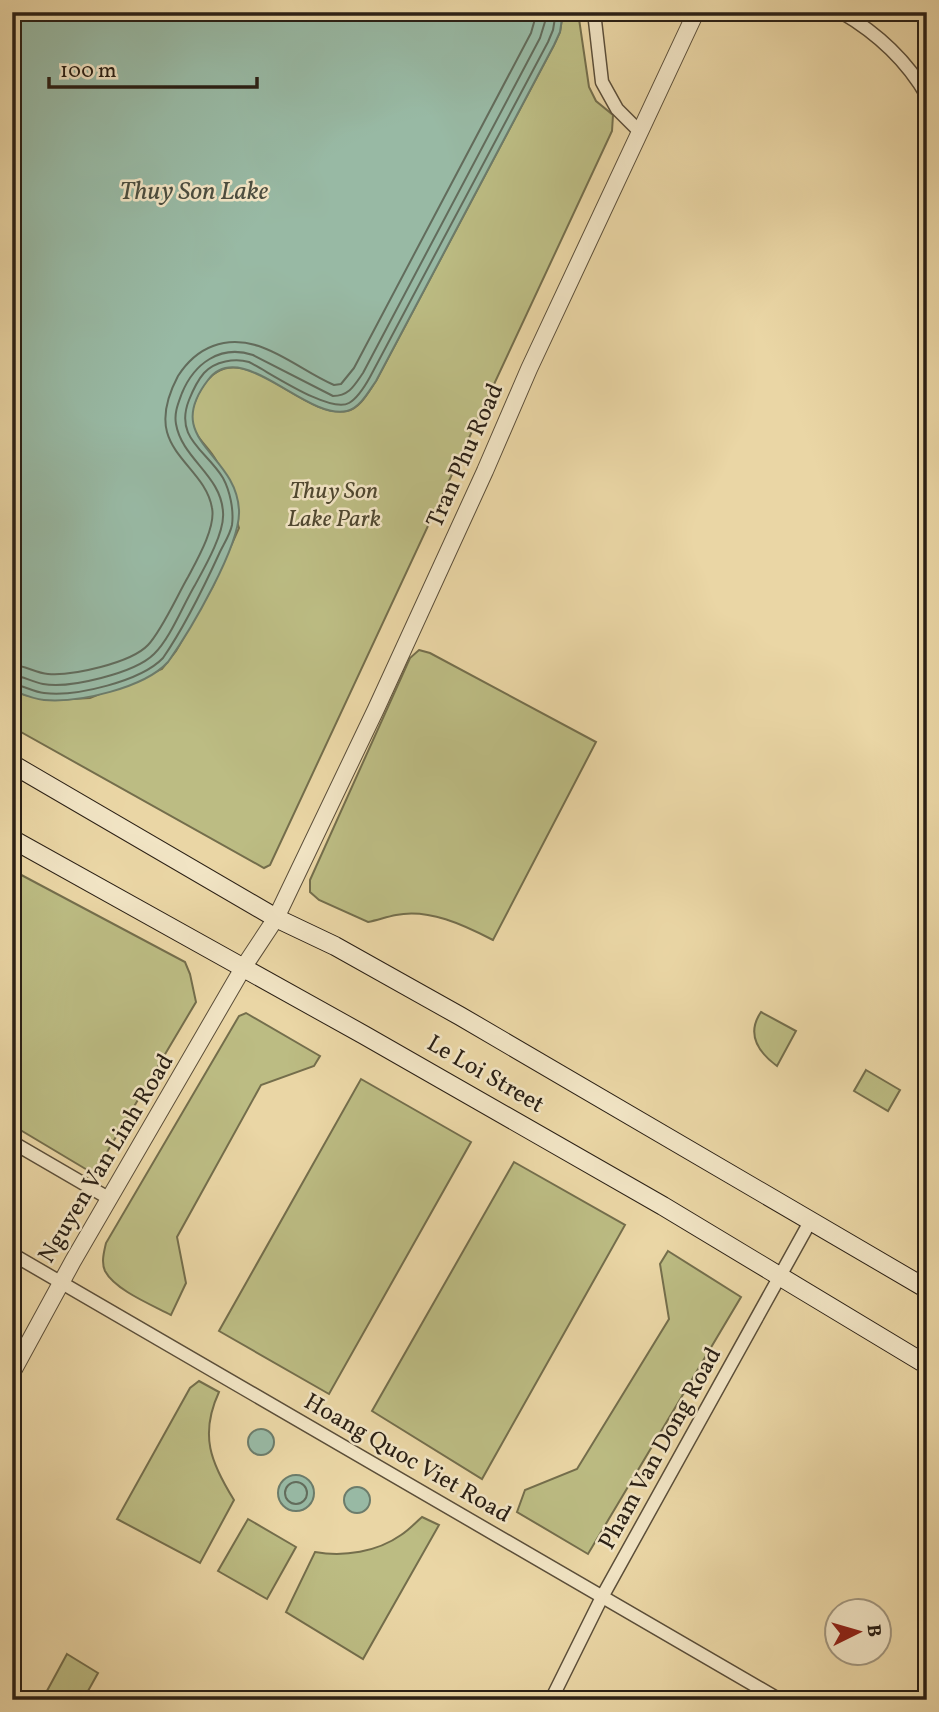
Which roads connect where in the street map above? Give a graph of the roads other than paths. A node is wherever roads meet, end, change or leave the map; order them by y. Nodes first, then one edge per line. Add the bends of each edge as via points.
1 (594, 12) edge
2 (696, 12) edge
3 (841, 12) edge
4 (927, 96) edge
5 (639, 132) junction
6 (12, 764) edge
7 (12, 839) edge
8 (276, 918) junction
9 (243, 968) junction
10 (12, 1142) edge
11 (110, 1199) junction
12 (811, 1220) junction
13 (12, 1254) edge
14 (781, 1278) junction
15 (61, 1282) junction
16 (927, 1289) edge
17 (927, 1366) edge
18 (12, 1373) edge
19 (603, 1597) junction
20 (551, 1700) edge
21 (780, 1700) edge

1 - 5 street via 602,82 617,109
2 - 5 street, Tran Phu Road
3 - 4 street via 884,42
5 - 8 street, Tran Phu Road
6 - 8 main road, Le Loi Street
7 - 9 main road, Le Loi Street
8 - 9 street, Tran Phu Road
8 - 12 main road, Le Loi Street via 460,1016
9 - 11 street, Nguyen Van Linh Road
9 - 14 main road, Le Loi Street
10 - 11 street
11 - 15 street, Nguyen Van Linh Road
12 - 14 street, Pham Van Dong Road
12 - 16 main road, Le Loi Street
13 - 15 street, Hoang Quoc Viet Road
14 - 17 main road, Le Loi Street
14 - 19 street, Pham Van Dong Road
15 - 18 street, Nguyen Van Linh Road
15 - 19 street, Hoang Quoc Viet Road
19 - 20 street, Pham Van Dong Road
19 - 21 street, Hoang Quoc Viet Road

